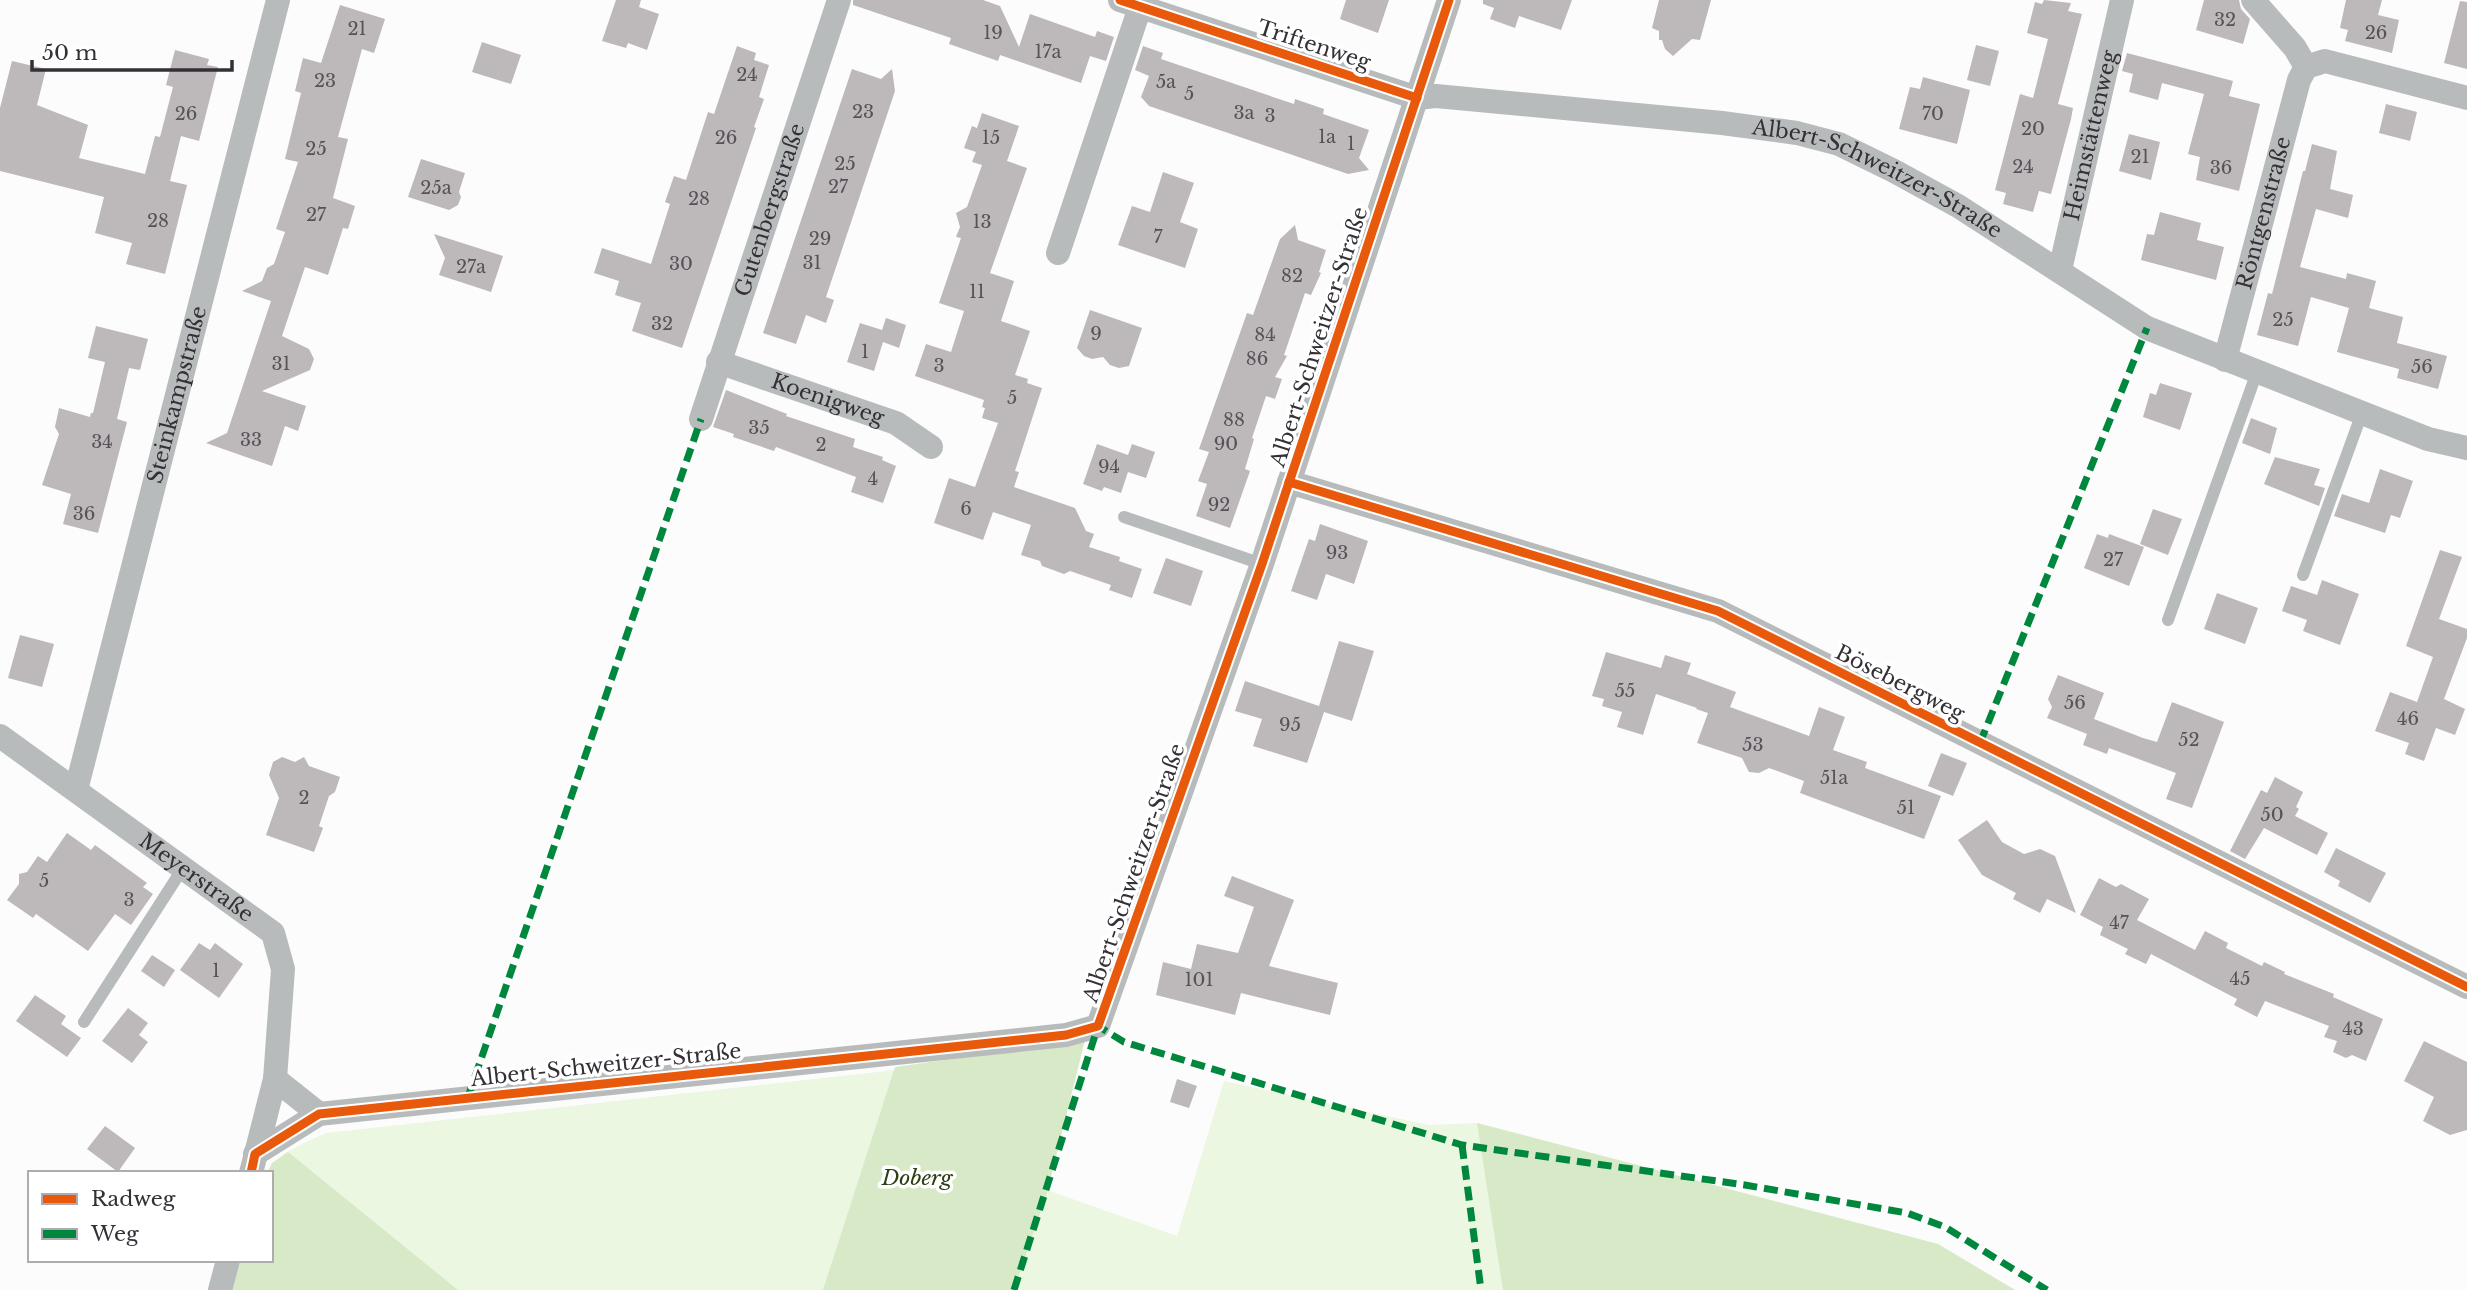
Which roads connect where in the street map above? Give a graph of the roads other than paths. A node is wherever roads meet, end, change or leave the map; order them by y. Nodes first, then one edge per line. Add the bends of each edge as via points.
1 (278, 0) edge
2 (839, 0) edge
3 (1449, 0) edge
4 (2122, 0) edge
5 (2253, 0) edge
6 (1130, 4) edge
7 (2306, 67) junction
8 (1416, 97) junction
9 (2467, 98) edge
10 (1058, 253) dead end
11 (2060, 270) junction
12 (2225, 360) junction
13 (718, 362) junction
14 (2257, 372) junction
15 (2362, 413) junction
16 (701, 419) dead end
17 (931, 447) dead end
18 (2467, 448) edge
19 (1289, 482) junction
20 (1124, 517) dead end
21 (1262, 564) junction
22 (2303, 575) dead end
23 (2168, 620) dead end
24 (0, 736) edge
25 (76, 790) junction
26 (183, 868) junction
27 (2467, 987) edge
28 (84, 1022) dead end
29 (275, 1079) junction
30 (320, 1114) junction
31 (253, 1164) edge
32 (227, 1262) edge
33 (220, 1290) edge

1 - 25 street, Steinkampstraße
2 - 13 street, Gutenbergstraße
3 - 8 street
4 - 11 street, Heimstättenweg
5 - 7 street
6 - 8 street, Triftenweg
6 - 10 street, Triftenweg
7 - 9 street via 2325,61
7 - 12 street, Röntgenstraße
8 - 11 street, Albert-Schweitzer-Straße via 1721,123 1839,144 1958,206
8 - 19 street, Albert-Schweitzer-Straße
11 - 12 street, Albert-Schweitzer-Straße via 2147,328
12 - 14 street, Albert-Schweitzer-Straße
13 - 16 street, Gutenbergstraße
13 - 17 street, Koenigweg via 896,423
14 - 15 street, Albert-Schweitzer-Straße
14 - 23 lane
15 - 18 street, Albert-Schweitzer-Straße via 2428,439
15 - 22 lane
19 - 21 street, Albert-Schweitzer-Straße
19 - 27 street, Bösebergweg via 1718,611
20 - 21 lane
21 - 30 street, Albert-Schweitzer-Straße via 1098,1026 1066,1035
24 - 25 street, Meyerstraße
25 - 26 street, Meyerstraße
26 - 28 lane
26 - 29 street, Meyerstraße via 273,933 284,969
29 - 30 street
29 - 31 street, Meyerstraße
30 - 31 street, Albert-Schweitzer-Straße
32 - 33 street

